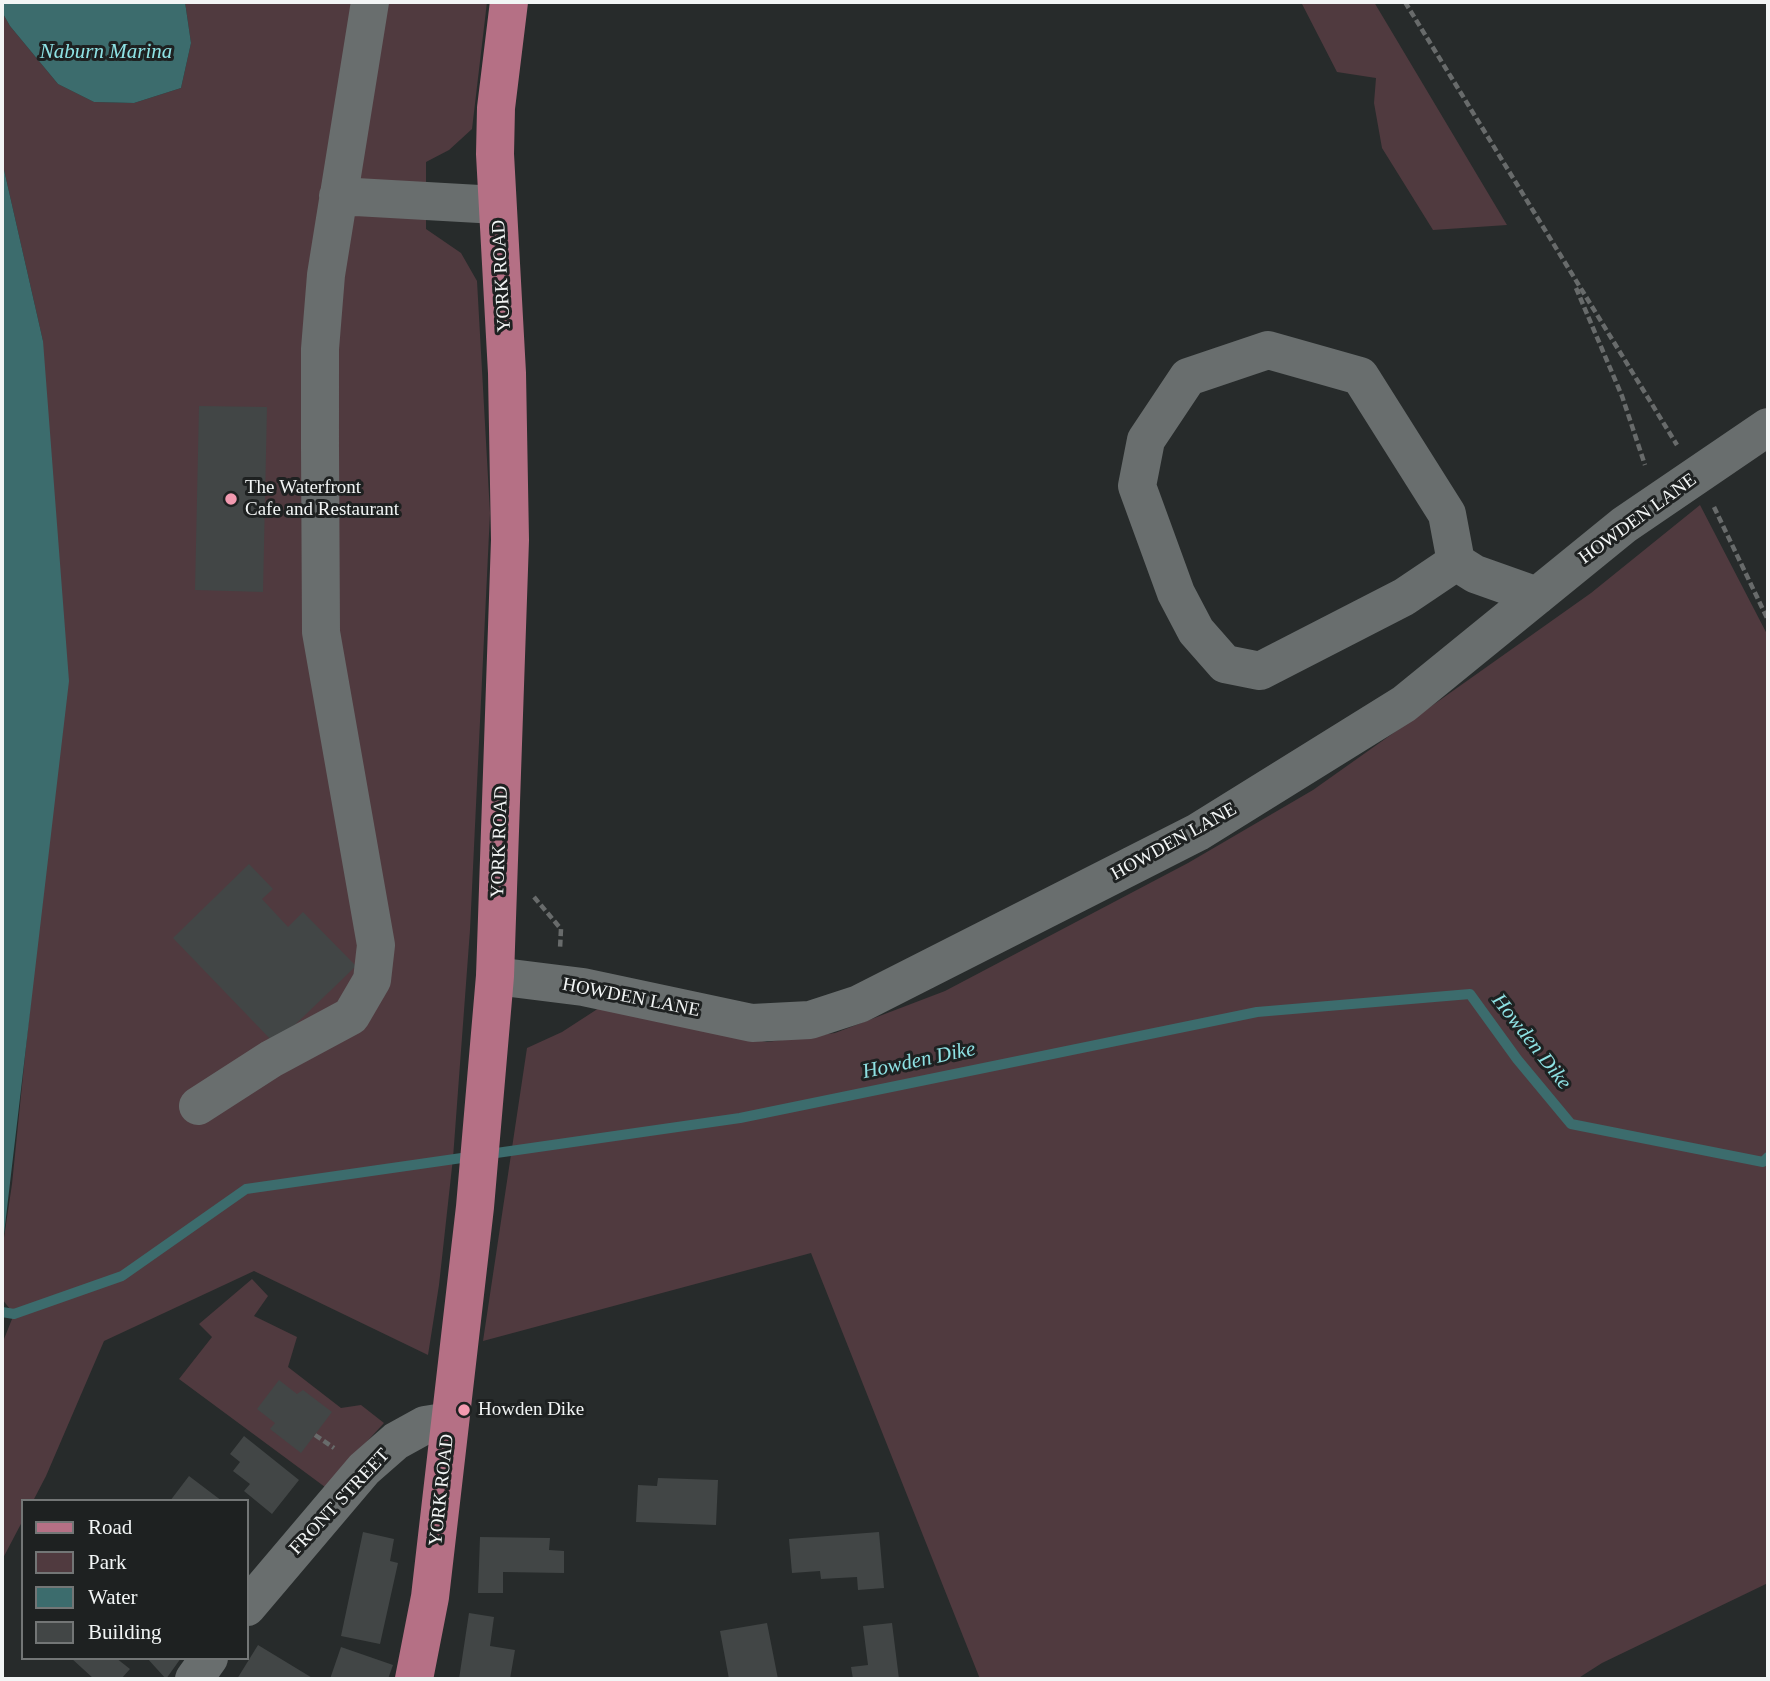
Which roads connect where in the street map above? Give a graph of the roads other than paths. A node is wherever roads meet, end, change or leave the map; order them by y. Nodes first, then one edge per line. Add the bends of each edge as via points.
1 (370, 2) edge
2 (509, 2) edge
3 (338, 196) junction
4 (497, 205) junction
5 (1768, 428) edge
6 (1456, 562) junction
7 (1537, 596) junction
8 (495, 976) junction
9 (198, 1106) dead end
10 (450, 1421) junction
11 (248, 1607) edge
12 (208, 1660) edge
13 (194, 1679) edge
14 (414, 1679) edge

1 - 3 street
2 - 4 main road, YORK ROAD via 496,108
3 - 4 street
3 - 9 street via 320,349 321,632 376,945 372,980 351,1016
4 - 8 main road, YORK ROAD via 510,540
5 - 7 street, HOWDEN LANE via 1624,525
6 - 6 street via 1447,514 1360,376 1268,350 1188,377 1146,440 1137,485 1177,593 1196,631 1225,664 1260,671 1404,597
6 - 7 street via 1475,574
7 - 8 street, HOWDEN LANE via 1404,704 1198,832 859,1004 810,1020 752,1023 583,987
8 - 10 main road, YORK ROAD
10 - 11 street, FRONT STREET via 425,1425 396,1441 364,1469
10 - 14 main road, YORK ROAD via 430,1597
12 - 13 street

